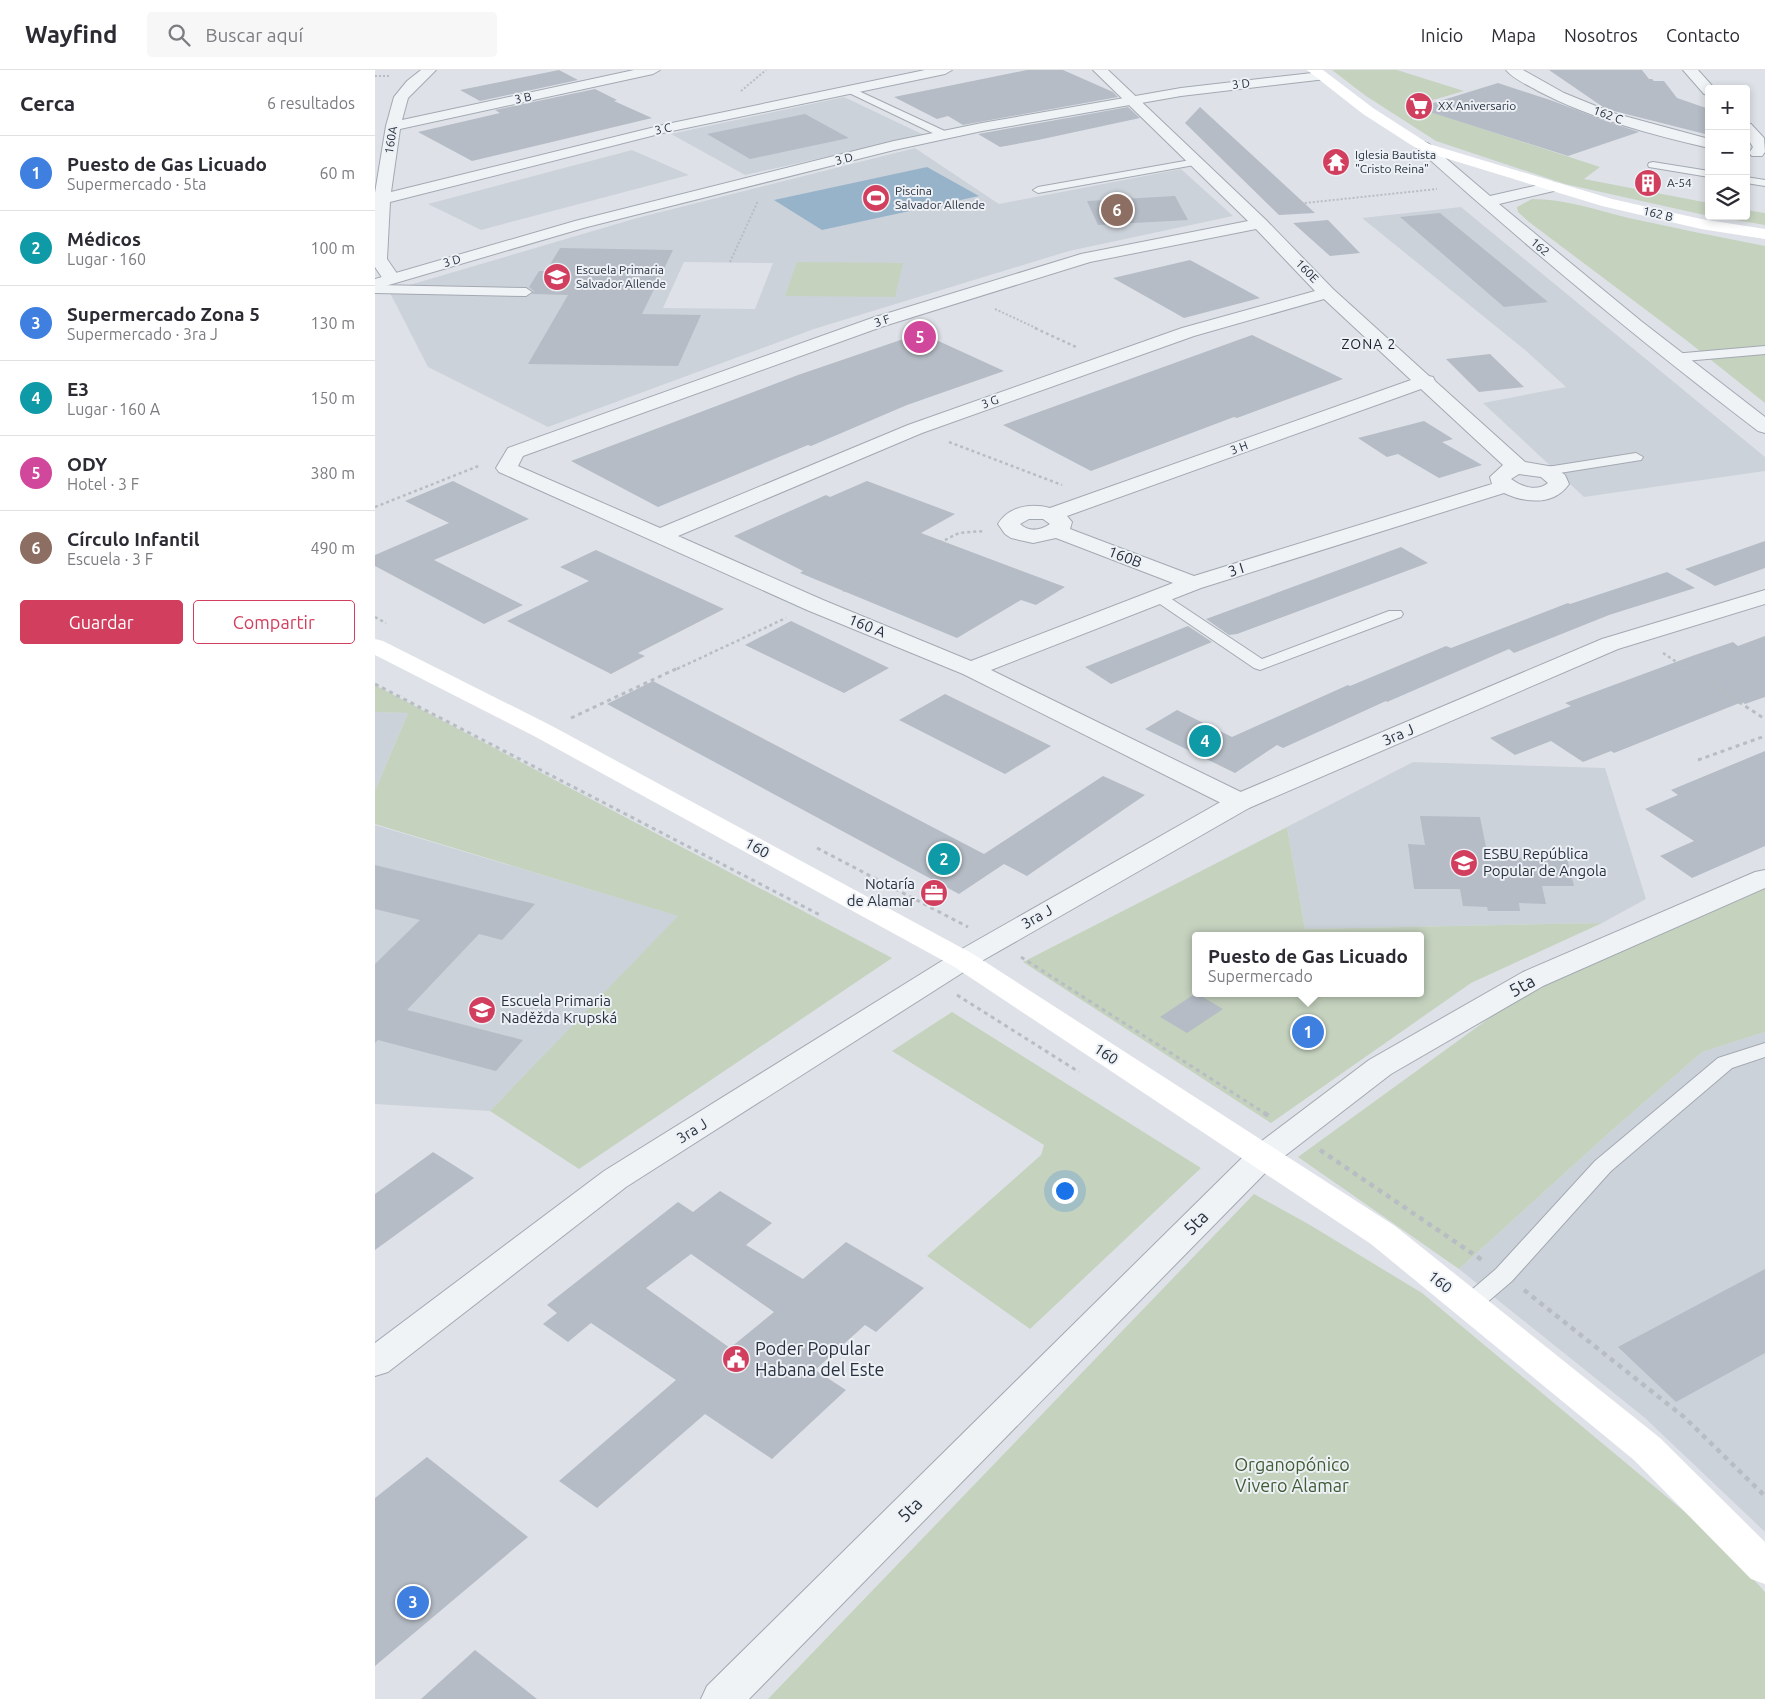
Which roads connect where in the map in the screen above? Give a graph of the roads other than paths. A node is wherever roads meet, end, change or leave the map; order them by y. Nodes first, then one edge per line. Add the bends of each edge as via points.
1 (429, 70) edge
2 (653, 70) edge
3 (945, 70) edge
4 (1100, 70) edge
5 (1513, 70) edge
6 (1690, 70) edge
7 (1317, 73) edge
8 (1705, 87) edge
9 (850, 90) junction
10 (1130, 100) junction
11 (393, 126) junction
12 (1748, 130) edge
13 (945, 135) junction
14 (1705, 143) edge
15 (1424, 147) junction
16 (1756, 153) edge
17 (1196, 162) junction
18 (1653, 165) dead end
19 (1705, 173) edge
20 (1750, 181) edge
21 (1765, 183) edge
22 (1552, 187) junction
23 (1039, 190) dead end
24 (383, 199) junction
25 (1486, 202) junction
26 (1260, 223) junction
27 (1765, 234) edge
28 (391, 278) junction
29 (375, 284) edge
30 (375, 289) edge
31 (526, 292) dead end
32 (1327, 292) junction
33 (1765, 350) edge
34 (1673, 358) junction
35 (1426, 381) junction
36 (1765, 427) edge
37 (515, 452) joint
38 (1636, 457) dead end
39 (1519, 468) junction
40 (1547, 471) junction
41 (1506, 486) junction
42 (1053, 523) joint
43 (661, 536) junction
44 (1193, 583) junction
45 (1159, 597) junction
46 (1765, 597) edge
47 (1395, 614) dead end
48 (375, 646) edge
49 (971, 670) junction
50 (1240, 802) junction
51 (1765, 878) edge
52 (963, 960) junction
53 (1765, 1050) edge
54 (1261, 1157) junction
55 (1469, 1305) junction
56 (375, 1362) edge
57 (1765, 1567) edge
58 (722, 1699) edge

1 - 11 street, 160A via 401,97
2 - 11 street, 3 B
3 - 9 street, 3 C
4 - 10 street, 160E
5 - 14 street, 162 C via 1582,106 1639,126
6 - 8 street
7 - 10 street, 3 D
7 - 15 main road, 162
9 - 13 lane
9 - 24 street, 3 C via 667,128
10 - 13 street, 3 D
10 - 17 street, 160E
11 - 24 street, 160A
12 - 16 street via 1760,143
13 - 28 street, 3 D via 581,224
15 - 22 main road, 162 B
15 - 25 street, 162
17 - 23 lane
17 - 26 street, 160E
18 - 19 lane
20 - 21 lane
22 - 25 street, 162 B
22 - 27 main road, 162 B via 1701,224
24 - 28 street, 160A via 378,259
25 - 34 street, 162
26 - 32 street, 160E
26 - 37 street, 3 F via 1087,258 965,295 869,325
28 - 29 street, 3 D
30 - 31 lane
32 - 35 street, 160E
32 - 43 street, 3 G via 1188,332 915,429
33 - 34 lane
34 - 36 street, 162
35 - 39 street, 160E
35 - 42 street, 3 H via 1098,498
37 - 43 street, 160 A via 506,468
38 - 40 lane
39 - 40 street
39 - 41 street via 1510,469 1500,477
40 - 41 street via 1559,484 1551,491 1523,493
41 - 44 street, 3 I
42 - 44 street, 160B
43 - 49 street, 160 A
44 - 45 street, 3 I
45 - 47 lane via 1260,665
45 - 49 street, 3 I
46 - 50 street, 3ra J via 1610,644
48 - 52 main road, 160 via 535,727
49 - 50 street, 160 A
50 - 52 street, 3ra J
51 - 54 street, 5ta via 1533,979 1381,1067
52 - 54 main road, 160
52 - 56 street, 3ra J via 615,1179
53 - 55 lane via 1725,1063 1603,1166 1504,1275
54 - 55 main road, 160 via 1383,1236
54 - 58 street, 5ta
55 - 57 main road, 160 via 1647,1449

